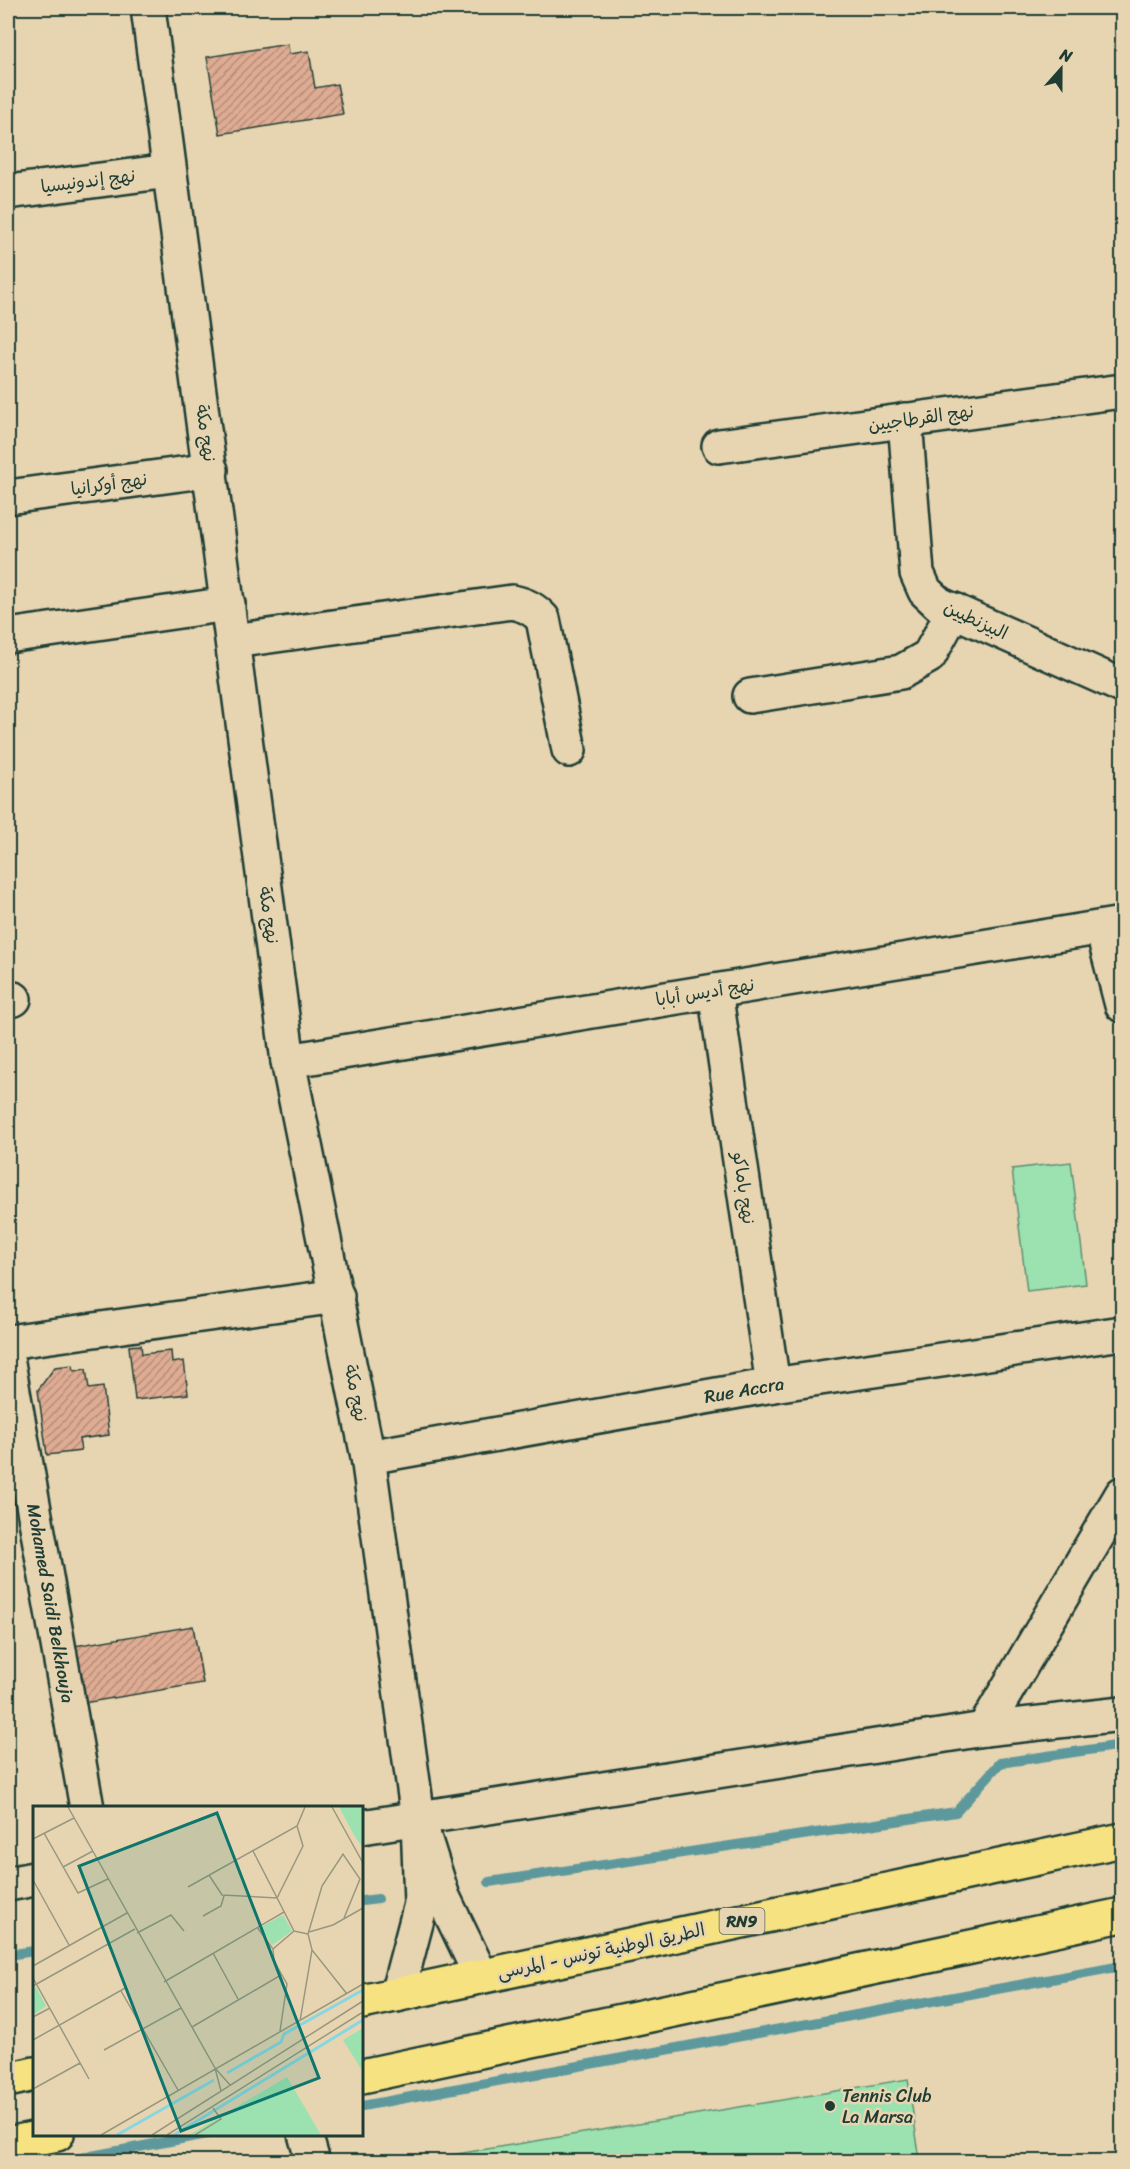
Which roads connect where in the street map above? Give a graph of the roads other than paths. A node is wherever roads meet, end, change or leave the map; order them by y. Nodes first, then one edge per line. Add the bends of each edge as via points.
1 (148, 8) edge
2 (169, 171) junction
3 (8, 192) edge
4 (1122, 391) edge
5 (905, 420) junction
6 (719, 447) dead end
7 (211, 470) junction
8 (8, 497) edge
9 (228, 604) junction
10 (954, 610) junction
11 (8, 636) edge
12 (233, 641) junction
13 (1122, 686) edge
14 (750, 696) dead end
15 (569, 750) dead end
16 (1112, 926) edge
17 (716, 991) junction
18 (1122, 1005) edge
19 (288, 1061) junction
20 (338, 1296) junction
21 (1122, 1333) edge
22 (8, 1342) edge
23 (8, 1364) edge
24 (773, 1385) junction
25 (368, 1457) junction
26 (1122, 1494) edge
27 (1122, 1714) edge
28 (984, 1729) junction
29 (87, 1806) edge
30 (418, 1818) junction
31 (363, 1827) edge
32 (1122, 1840) edge
33 (33, 1879) edge
34 (8, 1884) edge
35 (1122, 1915) edge
36 (481, 1976) junction
37 (398, 1995) junction
38 (363, 2002) edge
39 (33, 2074) edge
40 (363, 2076) edge
41 (8, 2080) edge
42 (47, 2136) edge
43 (306, 2136) edge
44 (8, 2144) edge
45 (313, 2162) edge

1 - 2 street, نهج مكة
2 - 3 street, نهج إندونيسيا
2 - 7 street, نهج مكة
4 - 5 street, نهج القرطاجيين
5 - 6 street, نهج القرطاجيين
5 - 10 street, البيزنطيين via 917,573 925,591 939,604
7 - 8 street, نهج أوكرانيا
7 - 9 street, نهج مكة
9 - 11 street
9 - 12 street, نهج مكة
10 - 13 street, البيزنطيين
10 - 14 street via 929,656 901,672
12 - 15 street via 512,602 522,604 543,619
12 - 19 street, نهج مكة
16 - 17 street, نهج أديس أبابا
16 - 18 street
17 - 19 street, نهج أديس أبابا
17 - 24 street, نهج باماكو
19 - 20 street, نهج مكة
20 - 22 street
20 - 25 street, نهج مكة
21 - 24 street, Rue Accra
23 - 29 street, Mohamed Saidi Belkhouja
24 - 25 street, Rue Accra
25 - 30 street, نهج مكة
26 - 28 street
27 - 28 street
28 - 30 street
30 - 31 street
30 - 36 street via 443,1897
30 - 37 street via 421,1904
32 - 36 highway, الطريق الوطنية تونس - المرسى / RN9
33 - 34 street
35 - 40 highway
36 - 37 highway, الطريق الوطنية تونس - المرسى / RN9
37 - 38 highway, الطريق الوطنية تونس - المرسى / RN9
39 - 41 highway
42 - 44 highway
43 - 45 street

